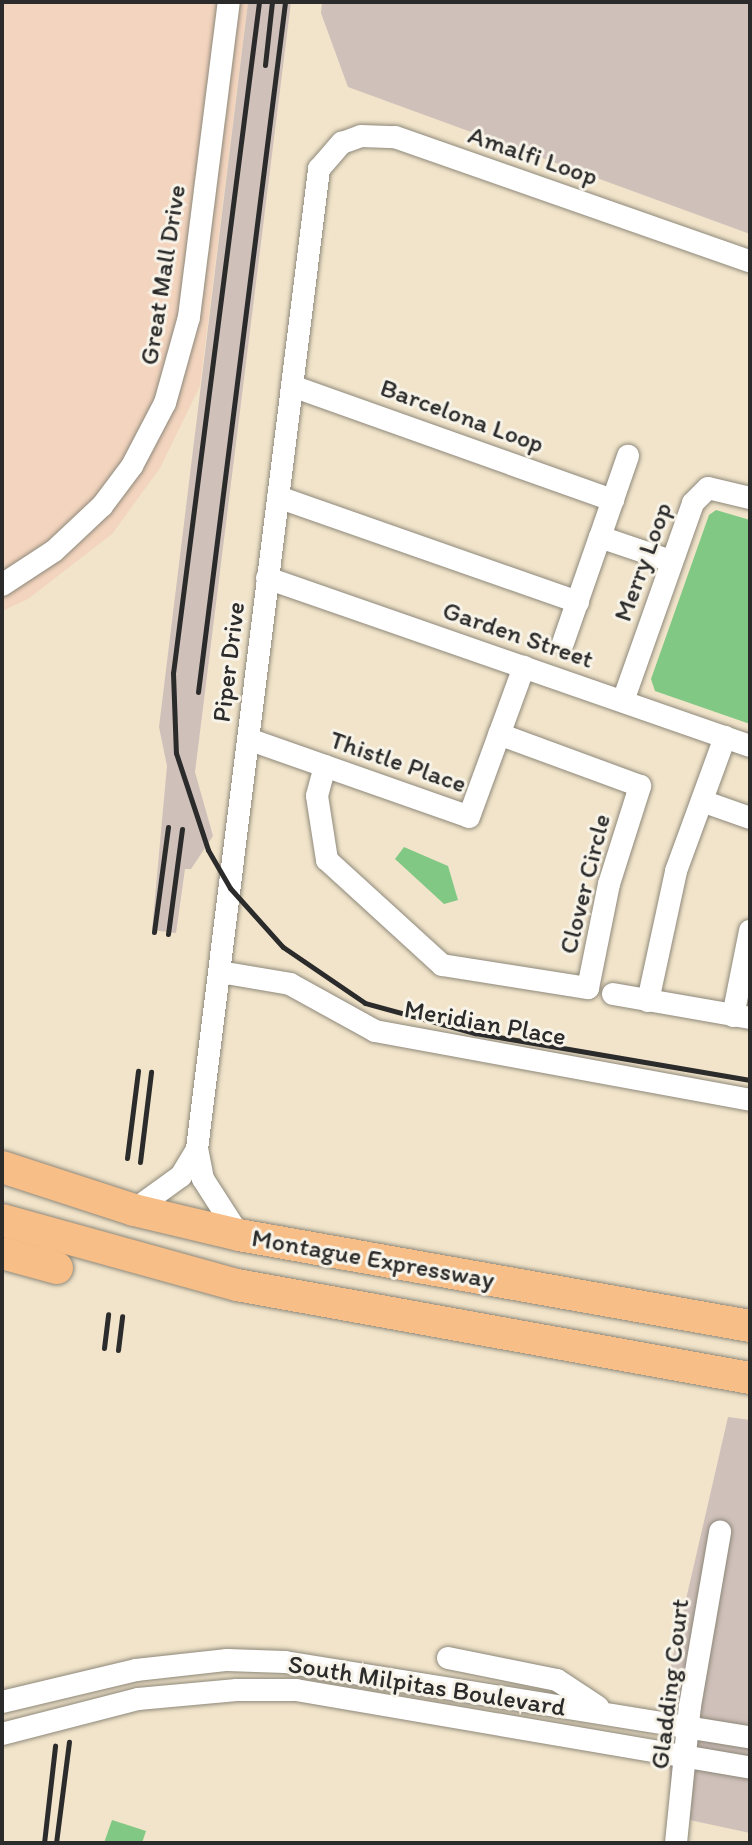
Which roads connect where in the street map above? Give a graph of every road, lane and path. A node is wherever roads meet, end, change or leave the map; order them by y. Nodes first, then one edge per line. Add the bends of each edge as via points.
1 (229, 2) edge
2 (315, 181) joint
3 (750, 261) edge
4 (292, 386) junction
5 (628, 456) dead end
6 (278, 497) junction
7 (750, 498) edge
8 (613, 500) junction
9 (600, 537) junction
10 (671, 561) junction
11 (267, 578) junction
12 (2, 585) edge
13 (578, 602) junction
14 (563, 643) dead end
15 (524, 667) junction
16 (623, 701) junction
17 (499, 734) junction
18 (725, 737) junction
19 (248, 739) junction
20 (750, 746) edge
21 (325, 766) junction
22 (702, 801) junction
23 (750, 818) edge
24 (750, 931) edge
25 (220, 972) junction
26 (613, 994) dead end
27 (648, 1001) junction
28 (742, 1017) edge
29 (750, 1100) edge
30 (197, 1149) junction
31 (2, 1167) edge
32 (134, 1210) junction
33 (2, 1220) edge
34 (239, 1235) junction
35 (2, 1253) edge
36 (57, 1268) dead end
37 (749, 1323) edge
38 (750, 1378) edge
39 (720, 1532) dead end
40 (448, 1658) dead end
41 (2, 1702) edge
42 (606, 1712) junction
43 (689, 1726) junction
44 (2, 1734) edge
45 (750, 1737) edge
46 (687, 1757) junction
47 (750, 1768) edge
48 (676, 1843) edge

1 - 12 street, Great Mall Drive via 189,317 169,393 145,445 102,506 54,551
2 - 3 street, Amalfi Loop via 342,143 361,136 395,137
2 - 4 street, Piper Drive
4 - 6 street, Piper Drive
4 - 8 street, Barcelona Loop
5 - 8 street
6 - 11 street, Piper Drive
6 - 13 street
7 - 10 street, Merry Loop via 708,488 693,503
8 - 9 street
9 - 10 street
9 - 13 street
10 - 16 street, Merry Loop
11 - 15 street, Garden Street
11 - 19 street, Piper Drive
13 - 14 street
15 - 16 street, Garden Street
15 - 17 street, Thistle Place
16 - 18 street, Garden Street
17 - 21 street, Thistle Place via 469,817
17 - 21 street, Clover Circle via 640,786 609,884 588,988 442,965 327,860 317,796
18 - 20 street, Garden Street
18 - 22 street
19 - 21 street, Thistle Place
19 - 25 street, Piper Drive
22 - 23 street
22 - 27 street via 676,871
24 - 28 street
25 - 29 street, Meridian Place via 290,984 375,1031
25 - 30 street, Piper Drive
26 - 27 street
27 - 28 street
30 - 32 street, Piper Drive via 181,1176
30 - 34 street, Piper Drive via 203,1179
31 - 32 highway, Montague Expressway
32 - 34 highway, Montague Expressway
33 - 38 highway, Montague Expressway via 237,1285
34 - 37 highway, Montague Expressway
35 - 36 highway
39 - 43 street, Gladding Court
40 - 42 street via 557,1680
41 - 42 street, South Milpitas Boulevard via 88,1678 227,1660 341,1668
42 - 43 street, South Milpitas Boulevard
43 - 45 street, South Milpitas Boulevard
43 - 46 street, Gladding Court
44 - 46 street, South Milpitas Boulevard via 138,1699 296,1690
46 - 47 street, South Milpitas Boulevard
46 - 48 street, Gladding Court

